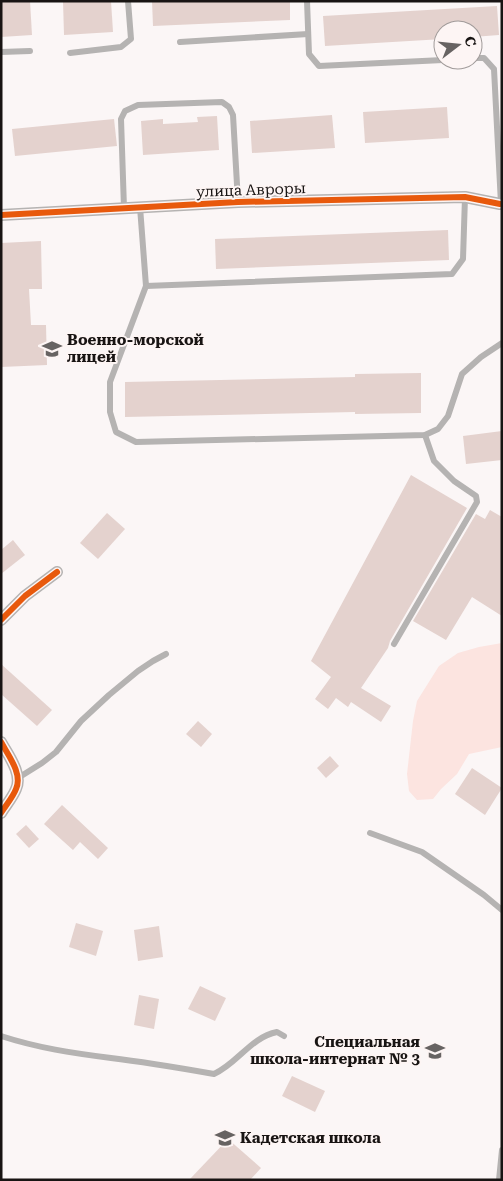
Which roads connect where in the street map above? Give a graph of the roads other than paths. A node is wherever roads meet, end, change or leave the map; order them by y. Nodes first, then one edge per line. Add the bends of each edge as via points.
1 (128, 1) edge
2 (308, 1) edge
3 (308, 34) junction
4 (180, 42) dead end
5 (30, 51) dead end
6 (1, 52) edge
7 (70, 53) dead end
8 (483, 58) edge
9 (433, 60) edge
10 (465, 197) junction
11 (238, 202) junction
12 (501, 205) edge
13 (140, 207) junction
14 (124, 208) junction
15 (1, 215) edge
16 (146, 286) junction
17 (502, 344) edge
18 (425, 435) junction
19 (57, 572) dead end
20 (1, 620) edge
21 (394, 644) dead end
22 (166, 654) dead end
23 (1, 742) edge
24 (18, 778) junction
25 (1, 813) edge
26 (370, 833) dead end
27 (502, 910) edge
28 (1, 1036) edge
29 (284, 1036) dead end
30 (502, 1150) edge
31 (502, 1158) edge
32 (499, 1180) edge

1 - 7 lane via 130,39 121,47
2 - 3 lane
3 - 4 lane
3 - 9 lane via 309,54 319,66
5 - 6 lane
8 - 12 lane via 494,69
10 - 11 street, улица Авроры
10 - 12 street, улица Авроры
10 - 16 lane via 463,259 452,274
11 - 13 street, улица Авроры
11 - 14 lane via 233,114 229,107 222,102 138,105 125,111 121,119
13 - 14 street, улица Авроры
13 - 16 lane
14 - 15 street, улица Авроры
16 - 18 lane via 110,382 110,412 116,432 136,442
17 - 18 lane via 462,374 448,416 438,429
18 - 21 lane via 434,461 454,481 476,496 477,502
19 - 20 street via 25,596
22 - 24 lane via 153,660 109,695 81,721 56,752
23 - 24 street
24 - 25 street via 16,790
26 - 27 lane via 422,852
28 - 29 lane via 73,1053 214,1074 264,1036 276,1032
30 - 31 lane
31 - 32 lane

